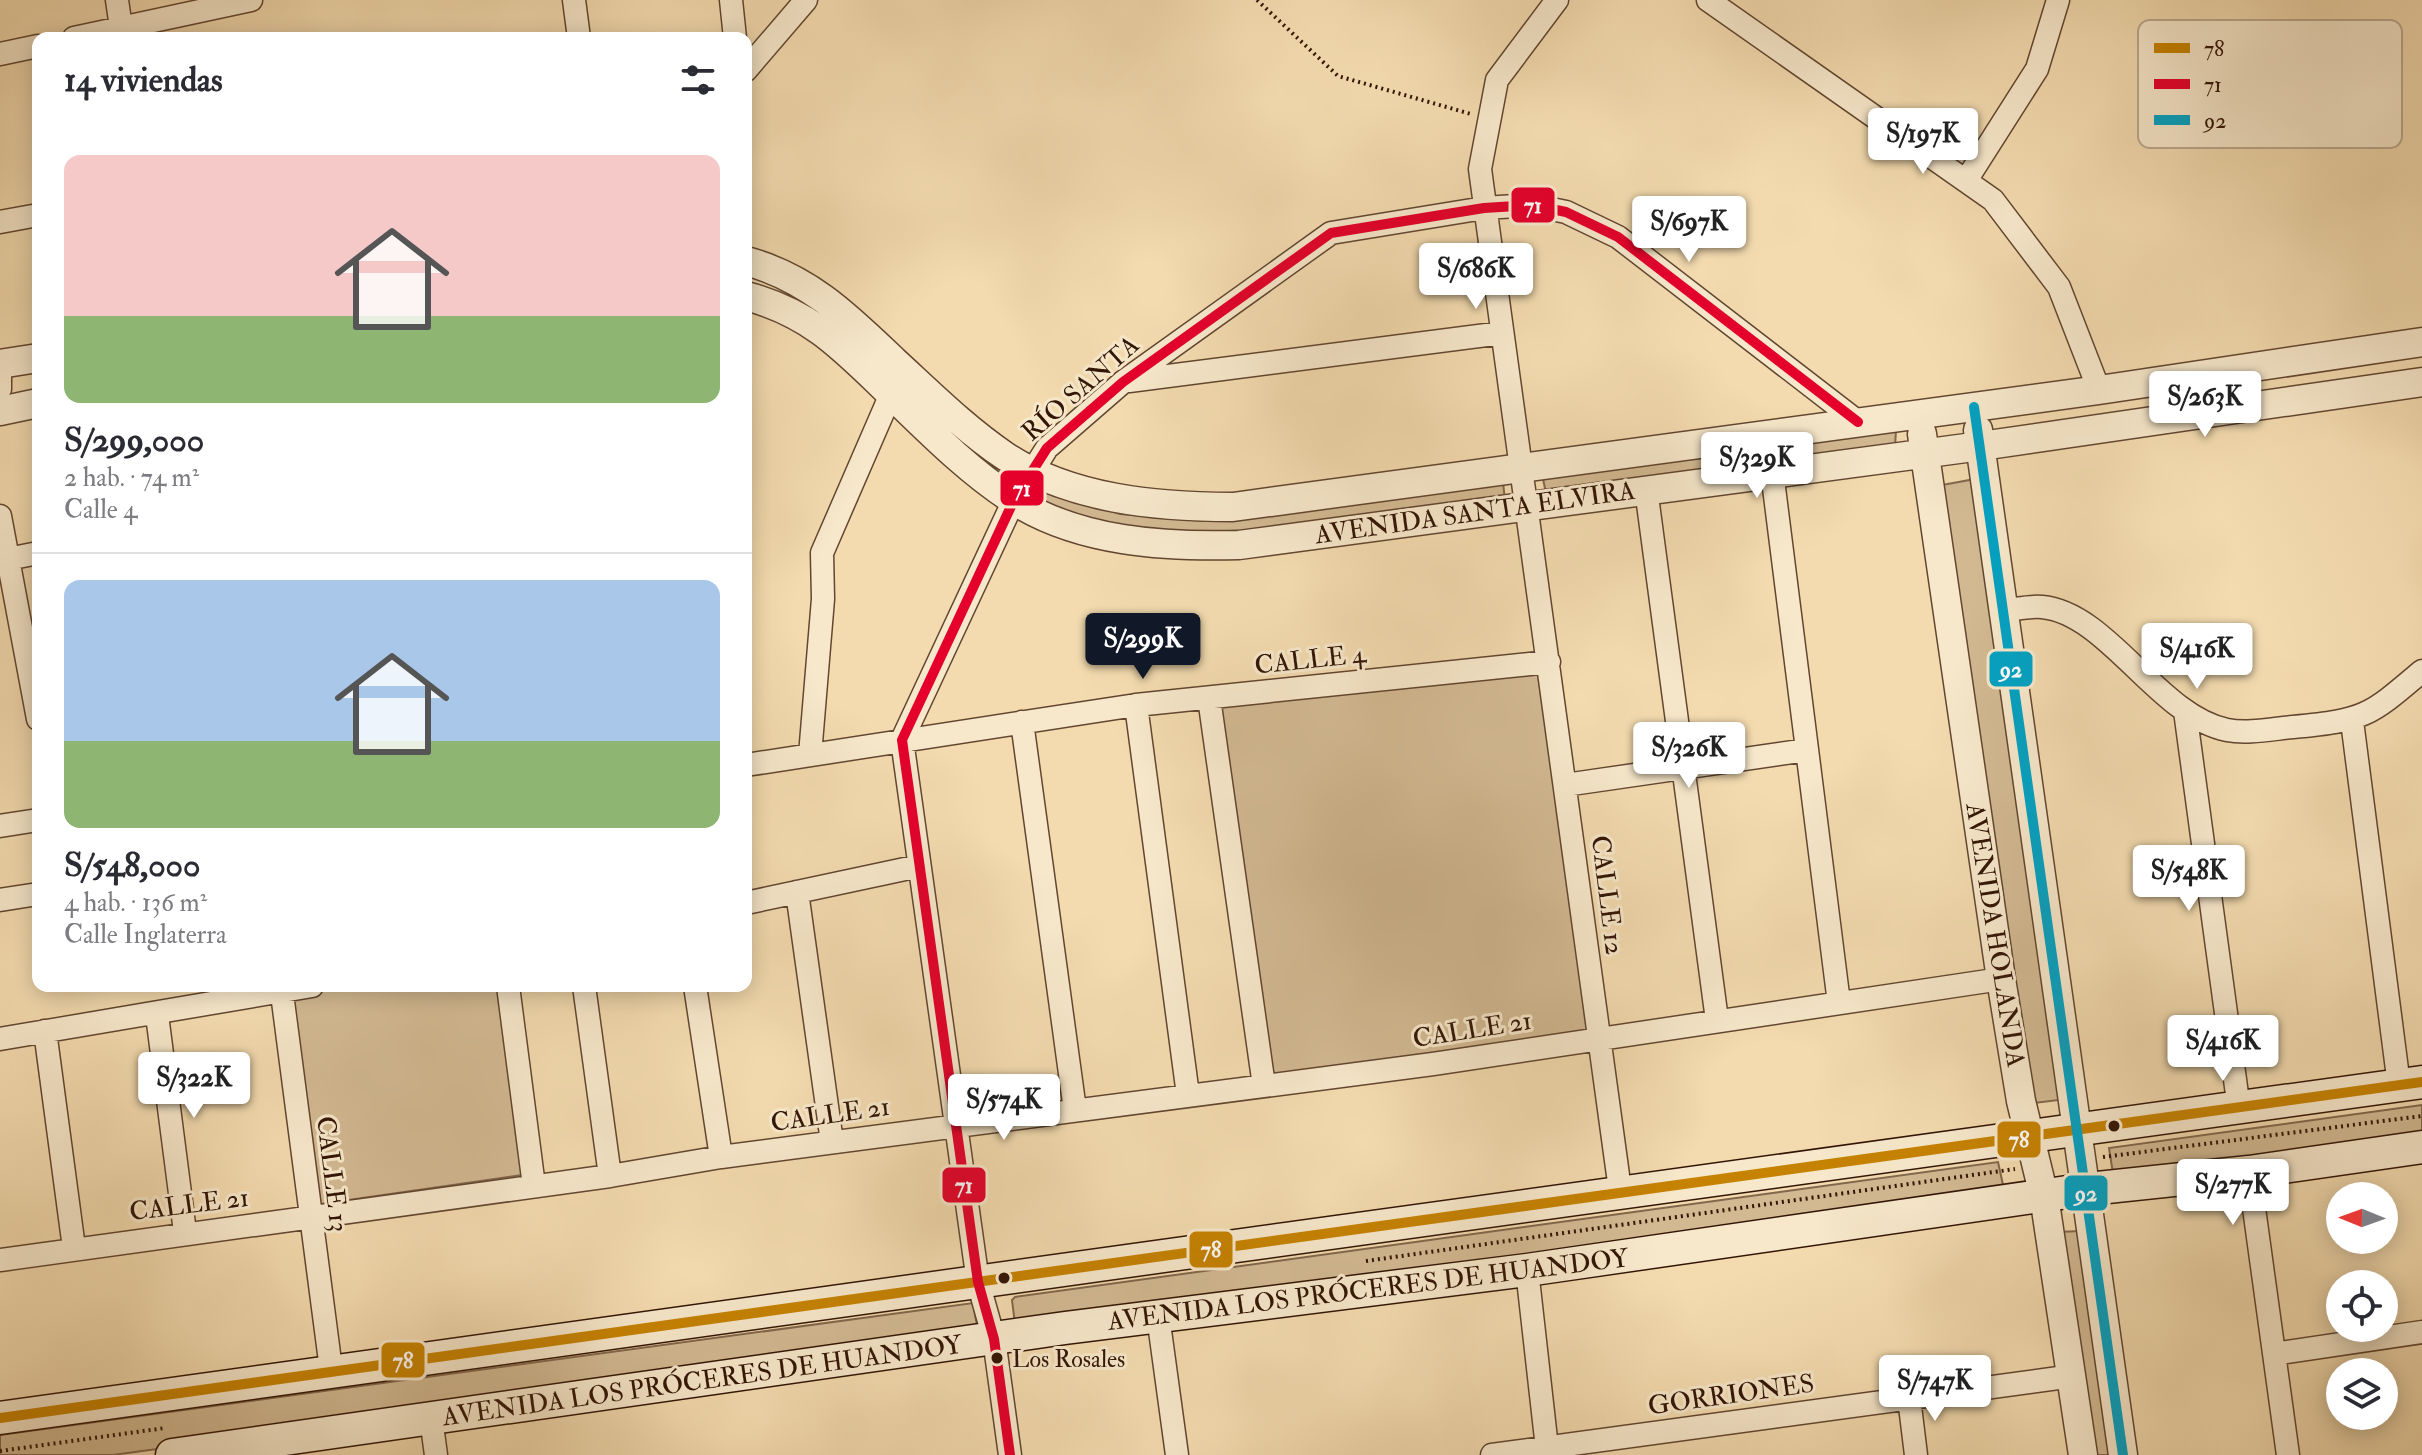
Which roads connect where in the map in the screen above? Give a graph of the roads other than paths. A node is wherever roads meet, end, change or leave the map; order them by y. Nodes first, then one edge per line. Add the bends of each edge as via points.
1 (117, 0) edge
2 (251, 0) edge
3 (574, 0) edge
4 (731, 0) edge
5 (806, 0) edge
6 (1557, 0) edge
7 (1708, 0) edge
8 (2058, 0) edge
9 (121, 28) junction
10 (102, 32) edge
11 (578, 32) edge
12 (734, 32) edge
13 (32, 47) edge
14 (0, 54) edge
15 (752, 63) edge
16 (1967, 179) junction
17 (1484, 208) junction
18 (32, 216) edge
19 (0, 222) edge
20 (752, 262) edge
21 (752, 298) edge
22 (1502, 333) junction
23 (2422, 342) edge
24 (32, 359) edge
25 (0, 364) edge
26 (0, 373) edge
27 (1123, 382) junction
28 (2422, 382) edge
29 (0, 389) edge
30 (2099, 390) junction
31 (891, 394) junction
32 (32, 404) edge
33 (1974, 407) junction
34 (0, 411) edge
35 (1919, 414) junction
36 (1858, 422) junction
37 (1981, 446) junction
38 (1925, 453) junction
39 (1521, 466) junction
40 (1030, 470) junction
41 (1772, 472) junction
42 (1646, 489) junction
43 (1014, 500) junction
44 (1527, 505) junction
45 (0, 516) edge
46 (32, 554) edge
47 (8, 559) junction
48 (2006, 610) junction
49 (9, 618) edge
50 (1549, 662) junction
51 (2422, 671) edge
52 (32, 698) edge
53 (1209, 698) junction
54 (1136, 705) junction
55 (2185, 711) junction
56 (2352, 721) junction
57 (1022, 722) junction
58 (902, 740) junction
59 (1807, 750) junction
60 (810, 755) junction
61 (752, 761) edge
62 (1683, 768) junction
63 (1565, 785) junction
64 (32, 821) edge
65 (0, 826) edge
66 (919, 866) junction
67 (797, 892) junction
68 (32, 895) edge
69 (0, 900) edge
70 (752, 902) edge
71 (2001, 979) junction
72 (267, 992) edge
73 (281, 992) edge
74 (509, 992) edge
75 (585, 992) edge
76 (696, 992) edge
77 (1839, 1003) junction
78 (157, 1015) junction
79 (1717, 1020) junction
80 (45, 1031) junction
81 (1598, 1038) junction
82 (0, 1039) edge
83 (2411, 1083) edge
84 (1264, 1086) junction
85 (1188, 1095) junction
86 (2239, 1109) junction
87 (1075, 1110) junction
88 (955, 1125) junction
89 (2076, 1133) junction
90 (2031, 1137) junction
91 (832, 1142) junction
92 (2422, 1147) edge
93 (721, 1157) junction
94 (2249, 1172) junction
95 (610, 1176) junction
96 (534, 1186) junction
97 (2088, 1189) junction
98 (2044, 1196) junction
99 (1621, 1197) junction
100 (310, 1218) junction
101 (185, 1232) junction
102 (74, 1248) junction
103 (0, 1260) edge
104 (1527, 1270) junction
105 (978, 1282) junction
106 (1158, 1316) junction
107 (2422, 1332) edge
108 (994, 1339) junction
109 (2274, 1354) junction
110 (331, 1369) junction
111 (2073, 1376) junction
112 (1909, 1398) junction
113 (0, 1418) edge
114 (431, 1418) junction
115 (1547, 1448) junction
116 (230, 1451) edge
117 (172, 1455) edge
118 (436, 1455) edge
119 (1010, 1455) edge
120 (1177, 1455) edge
121 (1492, 1455) edge
122 (1916, 1455) edge
123 (2083, 1455) edge
124 (2123, 1455) edge
125 (2288, 1455) edge

1 - 9 street
2 - 9 street
3 - 11 street
4 - 12 street
5 - 15 street
6 - 17 street, CALLE 12 via 1497,80 1480,169
7 - 16 street
8 - 16 street via 2037,69
9 - 10 street
13 - 14 street
16 - 30 street via 2007,216 2059,287
17 - 22 street, CALLE 12
17 - 27 street, RÍO SANTA via 1331,233
17 - 36 street, RÍO SANTA via 1532,205 1566,212 1618,237
18 - 19 street
20 - 40 street, AVENIDA SANTA ELVIRA via 810,286 840,308 948,411
21 - 31 street, AVENIDA SANTA ELVIRA via 817,326
22 - 27 street
22 - 39 street, CALLE 12
23 - 30 street, AVENIDA SANTA ELVIRA
24 - 25 street
26 - 29 street
27 - 40 street, RÍO SANTA via 1047,448
28 - 37 street, AVENIDA SANTA ELVIRA
30 - 33 street, AVENIDA SANTA ELVIRA
31 - 43 street, AVENIDA SANTA ELVIRA
31 - 60 street via 822,553
32 - 34 street
33 - 35 street, AVENIDA SANTA ELVIRA
33 - 37 street, AVENIDA HOLANDA
35 - 36 street, AVENIDA SANTA ELVIRA
35 - 38 street, AVENIDA HOLANDA
36 - 39 street, AVENIDA SANTA ELVIRA
37 - 38 street, AVENIDA SANTA ELVIRA
37 - 48 street, AVENIDA HOLANDA
38 - 41 street, AVENIDA SANTA ELVIRA
38 - 71 street, AVENIDA HOLANDA
39 - 40 street, AVENIDA SANTA ELVIRA via 1233,507 1142,503
39 - 44 street, CALLE 12
40 - 43 street, RÍO SANTA
41 - 42 street, AVENIDA SANTA ELVIRA
41 - 59 street
42 - 44 street, AVENIDA SANTA ELVIRA
42 - 62 street
43 - 44 street, AVENIDA SANTA ELVIRA via 1073,526 1136,542 1185,546 1239,545
43 - 58 street, RÍO SANTA
44 - 50 street, CALLE 12
45 - 47 street
46 - 47 street
47 - 49 street
48 - 55 street via 2043,607 2067,614
48 - 89 street, AVENIDA HOLANDA
49 - 52 street
50 - 53 street, CALLE 4
50 - 63 street, CALLE 12
51 - 56 street via 2373,712
53 - 54 street, CALLE 4
53 - 84 street
54 - 57 street, CALLE 4
54 - 85 street
55 - 56 street via 2228,730
55 - 86 street
56 - 83 street
57 - 58 street, CALLE 4
57 - 87 street
58 - 60 street, CALLE 4
58 - 66 street
59 - 62 street
59 - 77 street
60 - 61 street, CALLE 4
62 - 63 street
62 - 79 street
63 - 81 street, CALLE 12
64 - 65 street
66 - 67 street
66 - 88 street
67 - 70 street
67 - 91 street
68 - 69 street
71 - 77 street, CALLE 21
71 - 90 street, AVENIDA HOLANDA
72 - 78 street
73 - 100 street, CALLE 13
74 - 96 street
75 - 95 street
76 - 93 street
77 - 79 street, CALLE 21
78 - 80 street
78 - 101 street
79 - 81 street, CALLE 21
80 - 82 street
80 - 102 street
81 - 84 street, CALLE 21
81 - 99 street, CALLE 12
83 - 86 main road
84 - 85 street, CALLE 21
85 - 87 street, CALLE 21
86 - 89 main road
87 - 88 street, CALLE 21
88 - 91 street, CALLE 21
88 - 105 street
89 - 90 main road
89 - 97 street, AVENIDA HOLANDA
90 - 98 street, AVENIDA HOLANDA
90 - 99 main road
91 - 93 street, CALLE 21
92 - 94 main road, AVENIDA LOS PRÓCERES DE HUANDOY
93 - 95 street, CALLE 21
94 - 97 main road, AVENIDA LOS PRÓCERES DE HUANDOY
94 - 109 street
95 - 96 street, CALLE 21
96 - 100 street, CALLE 21
97 - 98 main road, AVENIDA LOS PRÓCERES DE HUANDOY
97 - 124 street, AVENIDA HOLANDA
98 - 104 main road, AVENIDA LOS PRÓCERES DE HUANDOY
98 - 111 street, AVENIDA HOLANDA
99 - 105 main road
100 - 101 street, CALLE 21
100 - 110 street, CALLE 13
101 - 102 street, CALLE 21
102 - 103 street, CALLE 21
104 - 106 main road, AVENIDA LOS PRÓCERES DE HUANDOY
104 - 115 street
105 - 108 street
105 - 110 main road
106 - 108 main road, AVENIDA LOS PRÓCERES DE HUANDOY
106 - 120 street
107 - 109 street
108 - 114 main road, AVENIDA LOS PRÓCERES DE HUANDOY
108 - 119 street
109 - 125 street
110 - 113 main road
111 - 112 street, GORRIONES
111 - 123 street, AVENIDA HOLANDA
112 - 115 street, GORRIONES
112 - 122 street
114 - 116 main road, AVENIDA LOS PRÓCERES DE HUANDOY
114 - 118 street
115 - 121 street, GORRIONES
116 - 117 main road, AVENIDA LOS PRÓCERES DE HUANDOY

